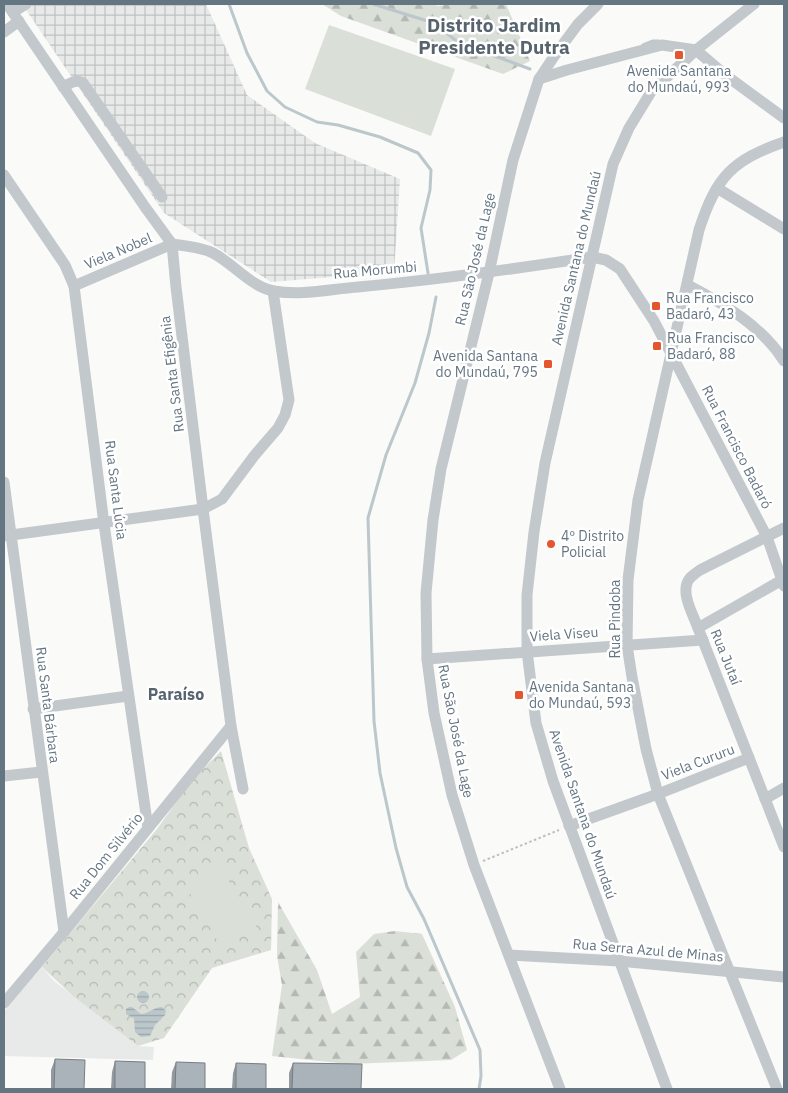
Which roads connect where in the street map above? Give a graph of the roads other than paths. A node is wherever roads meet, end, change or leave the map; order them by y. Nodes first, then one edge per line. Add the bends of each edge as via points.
1 (26, 4) edge
2 (598, 4) edge
3 (754, 4) edge
4 (13, 12) edge
5 (4, 32) edge
6 (696, 50) junction
7 (539, 79) junction
8 (64, 87) junction
9 (784, 118) edge
10 (784, 142) edge
11 (4, 175) edge
12 (717, 188) junction
13 (162, 197) dead end
14 (784, 229) edge
15 (172, 244) junction
16 (592, 256) junction
17 (489, 273) junction
18 (688, 285) junction
19 (74, 286) junction
20 (273, 291) junction
21 (779, 344) edge
22 (672, 352) junction
23 (784, 361) edge
24 (4, 482) edge
25 (203, 509) junction
26 (104, 524) junction
27 (784, 528) edge
28 (7, 535) edge
29 (767, 537) junction
30 (783, 583) edge
31 (698, 628) junction
32 (703, 640) junction
33 (628, 645) junction
34 (527, 651) junction
35 (427, 660) junction
36 (128, 696) junction
37 (33, 709) junction
38 (232, 726) junction
39 (749, 758) junction
40 (42, 772) junction
41 (4, 776) edge
42 (784, 788) edge
43 (243, 789) dead end
44 (658, 794) junction
45 (765, 799) junction
46 (569, 826) junction
47 (148, 828) junction
48 (784, 847) edge
49 (64, 932) junction
50 (509, 955) junction
51 (619, 961) junction
52 (731, 972) junction
53 (784, 977) edge
54 (4, 1004) edge
55 (560, 1089) edge
56 (667, 1089) edge
57 (777, 1089) edge

1 - 4 street
2 - 7 street, Rua São José da Lage via 578,24
3 - 6 street, Avenida Santana do Mundaú
4 - 5 street
4 - 8 street
6 - 7 street via 662,46
6 - 9 street
6 - 16 street, Avenida Santana do Mundaú via 651,92 629,128 613,164
7 - 17 street, Rua São José da Lage via 513,160
8 - 13 street via 73,81 83,83
8 - 15 street
10 - 12 street, Rua Pindoba via 749,156 730,170
11 - 19 street, Rua Santa Lúcia via 65,265
12 - 14 street
12 - 18 street, Rua Pindoba via 700,230
15 - 19 street, Viela Nobel
15 - 20 street, Rua Morumbi via 214,254 260,286
15 - 25 street, Rua Santa Efigênia
16 - 17 street, Rua Morumbi
16 - 22 street, Rua Francisco Badaró via 620,269
16 - 34 street, Avenida Santana do Mundaú via 543,473 527,595
17 - 20 street, Rua Morumbi via 292,292
17 - 35 street, Rua São José da Lage via 439,478 426,593
18 - 21 street via 721,303
18 - 22 street, Rua Pindoba
19 - 26 street, Rua Santa Lúcia
20 - 25 street via 289,400 285,415 222,499
21 - 23 street
22 - 29 street, Rua Francisco Badaró
22 - 33 street, Rua Pindoba via 638,500 628,580
24 - 28 street, Rua Santa Bárbara
25 - 26 street
25 - 38 street, Rua Santa Efigênia
26 - 28 street
26 - 36 street, Rua Santa Lúcia
27 - 29 street, Rua Jutaí
28 - 37 street, Rua Santa Bárbara
29 - 30 street, Rua Francisco Badaró
29 - 31 street, Rua Jutaí via 690,578 686,595
30 - 31 street
31 - 32 street, Rua Jutaí
32 - 33 street, Viela Viseu
32 - 39 street, Rua Jutaí
33 - 34 street, Viela Viseu
33 - 44 street, Rua Pindoba via 646,749
34 - 35 street, Viela Viseu
34 - 46 street, Avenida Santana do Mundaú via 536,723
35 - 50 street, Rua São José da Lage via 450,786 474,865
36 - 37 street
36 - 47 street, Rua Santa Lúcia
37 - 40 street, Rua Santa Bárbara
38 - 43 street, Rua Santa Efigênia
38 - 47 street, Rua Dom Silvério
39 - 44 street, Viela Cururu
39 - 45 street, Rua Jutaí
40 - 41 street
40 - 49 street, Rua Santa Bárbara
42 - 45 street
44 - 46 street, Viela Cururu
44 - 52 street, Rua Pindoba
45 - 48 street, Rua Jutaí
46 - 51 street, Avenida Santana do Mundaú
47 - 49 street, Rua Dom Silvério
49 - 54 street, Rua Dom Silvério
50 - 51 street, Rua Serra Azul de Minas
50 - 55 street, Rua São José da Lage
51 - 52 street, Rua Serra Azul de Minas
51 - 56 street, Avenida Santana do Mundaú
52 - 53 street, Rua Serra Azul de Minas
52 - 57 street, Rua Pindoba

